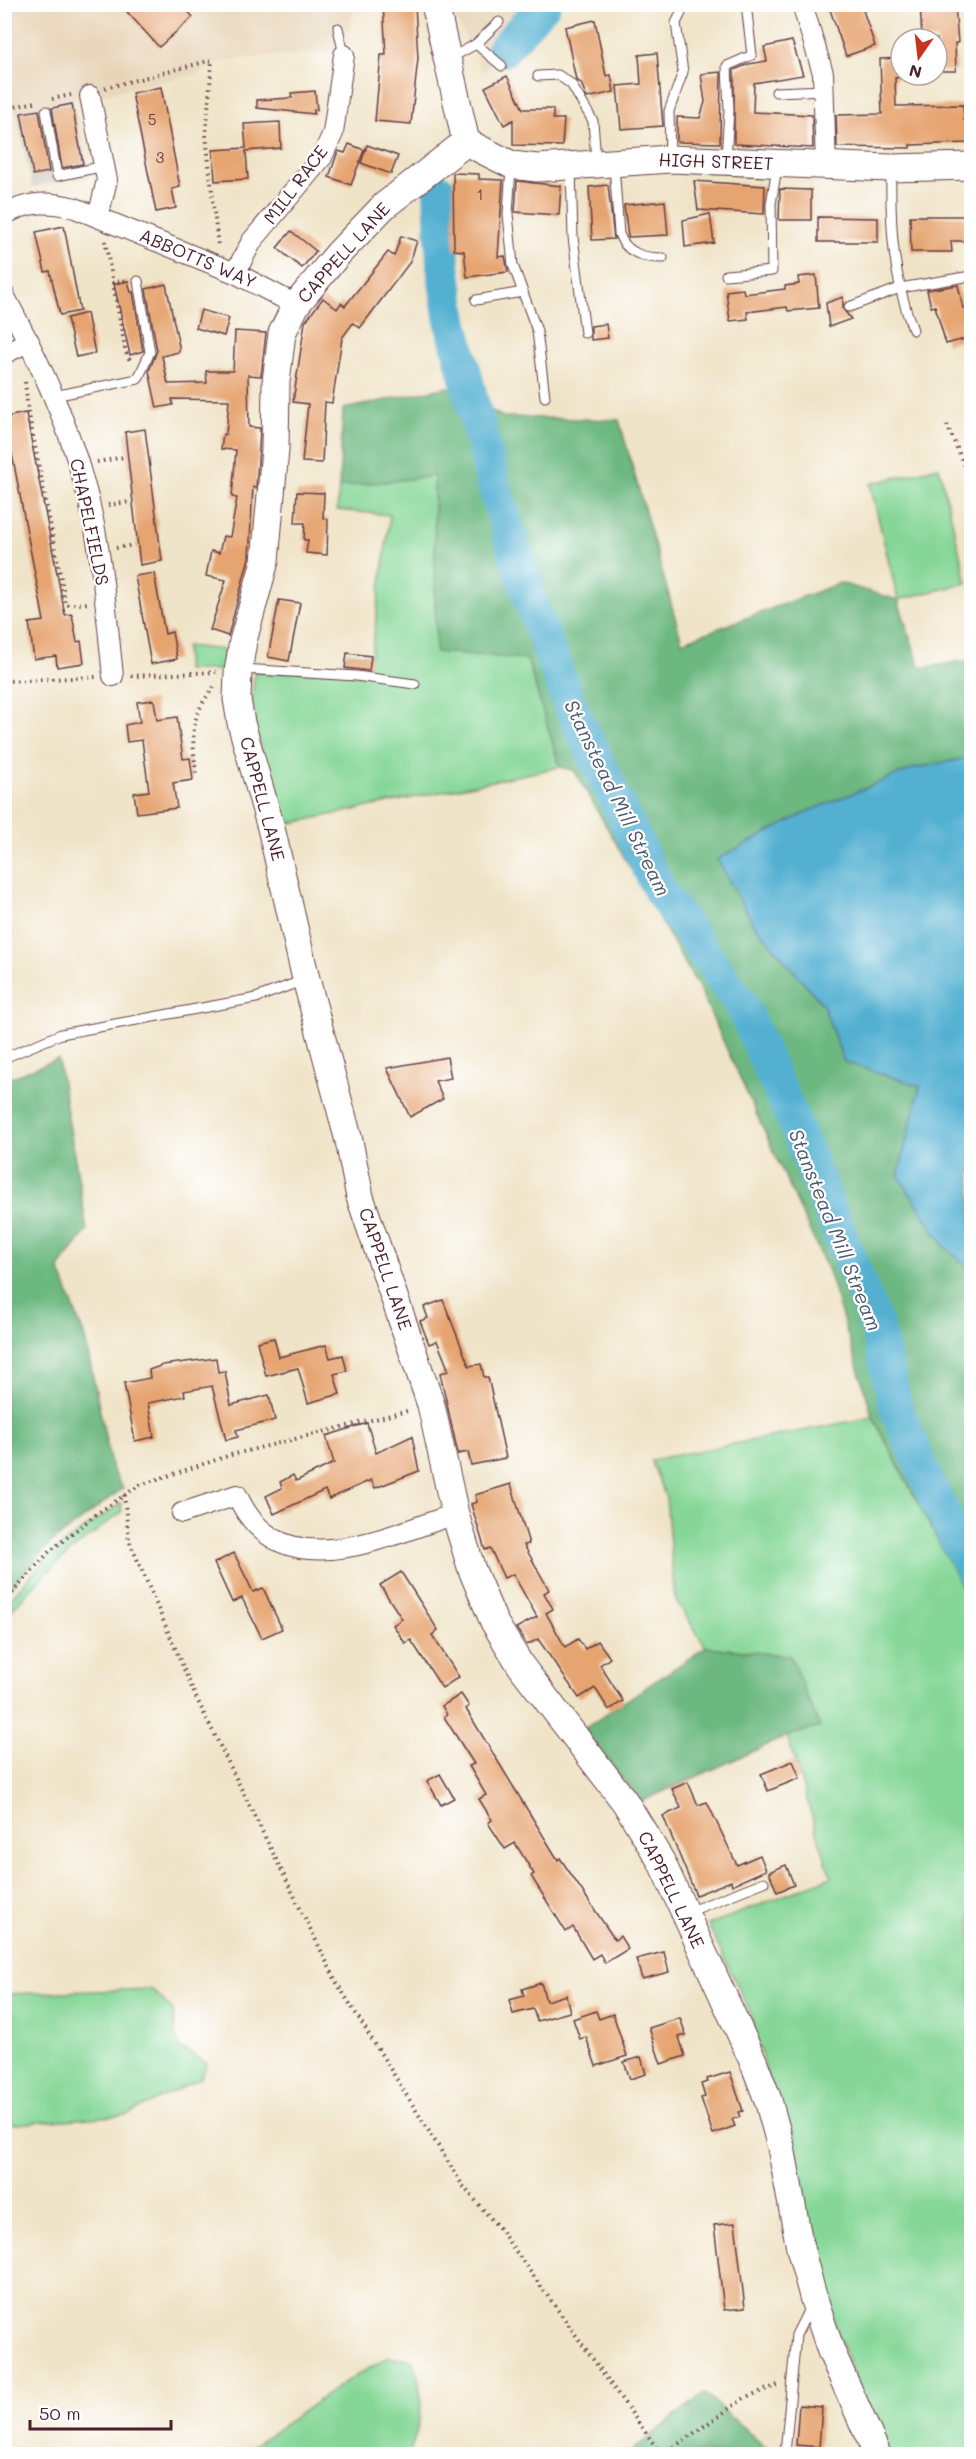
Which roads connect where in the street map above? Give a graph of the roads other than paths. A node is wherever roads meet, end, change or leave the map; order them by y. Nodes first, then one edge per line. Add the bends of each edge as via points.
1 (435, 4) edge
2 (691, 4) edge
3 (746, 4) edge
4 (802, 4) edge
5 (498, 22) dead end
6 (338, 28) dead end
7 (476, 44) junction
8 (344, 55) joint
9 (449, 59) junction
10 (502, 66) dead end
11 (538, 76) dead end
12 (824, 90) junction
13 (776, 92) dead end
14 (91, 93) road end
15 (45, 111) dead end
16 (466, 142) junction
17 (670, 159) junction
18 (726, 162) junction
19 (594, 164) junction
20 (778, 164) junction
21 (512, 165) junction
22 (105, 166) junction
23 (972, 166) edge
24 (826, 167) junction
25 (891, 168) junction
26 (4, 215) edge
27 (101, 226) junction
28 (663, 258) dead end
29 (227, 270) junction
30 (726, 275) dead end
31 (971, 276) edge
32 (138, 281) dead end
33 (900, 288) junction
34 (523, 292) junction
35 (4, 294) edge
36 (476, 300) dead end
37 (296, 305) junction
38 (849, 307) dead end
39 (913, 330) dead end
40 (585, 333) dead end
41 (17, 347) edge
42 (54, 396) junction
43 (545, 397) dead end
44 (238, 673) junction
45 (113, 676) dead end
46 (415, 684) dead end
47 (306, 979) junction
48 (4, 1058) edge
49 (182, 1512) dead end
50 (455, 1514) junction
51 (764, 1882) dead end
52 (685, 1914) junction
53 (814, 2300) junction
54 (785, 2454) edge
55 (877, 2454) edge

1 - 9 street
2 - 17 lane via 683,9 676,23 683,72 669,111
3 - 18 lane via 752,55 727,66
4 - 12 street via 822,65
5 - 7 lane
6 - 8 lane
7 - 9 lane
7 - 10 lane
8 - 29 street, MILL RACE via 333,133 322,157
9 - 16 street
11 - 19 lane via 562,76 588,110 593,121
12 - 13 lane
12 - 24 street
14 - 22 street
15 - 22 lane via 57,176
16 - 21 street, HIGH STREET
16 - 37 street, CAPPELL LANE via 384,206
17 - 18 street, HIGH STREET
17 - 19 street, HIGH STREET
18 - 20 street, HIGH STREET
19 - 21 street, HIGH STREET via 537,168
19 - 28 lane via 622,242 638,254
19 - 40 lane via 573,237
20 - 24 street, HIGH STREET
20 - 30 lane via 771,204 772,271
21 - 34 lane via 508,214 513,265
22 - 27 street
23 - 25 street, HIGH STREET
24 - 25 street, HIGH STREET
25 - 33 lane via 890,228
26 - 27 street, ABBOTTS WAY via 26,205 50,202
27 - 29 street, ABBOTTS WAY
29 - 37 street, ABBOTTS WAY
31 - 33 lane
32 - 42 lane via 150,352 138,379
33 - 38 lane
33 - 39 lane
34 - 36 lane
34 - 43 lane via 537,331
35 - 41 street, CHAPELFIELDS
37 - 44 street, CAPPELL LANE via 282,333 265,561
41 - 42 street, CHAPELFIELDS
42 - 45 street, CHAPELFIELDS via 85,484 102,579
44 - 46 lane via 356,676
44 - 47 street, CAPPELL LANE via 241,723 271,828
47 - 48 lane via 256,998 61,1034
47 - 50 street, CAPPELL LANE via 360,1197 431,1405
49 - 50 street via 237,1495 246,1515 263,1532 297,1548 323,1552
50 - 52 street, CAPPELL LANE via 472,1570 494,1622 521,1666 634,1816 661,1861
51 - 52 lane
52 - 53 street, CAPPELL LANE via 768,2100
53 - 54 lane via 796,2335
53 - 55 street, CAPPELL LANE via 831,2351

